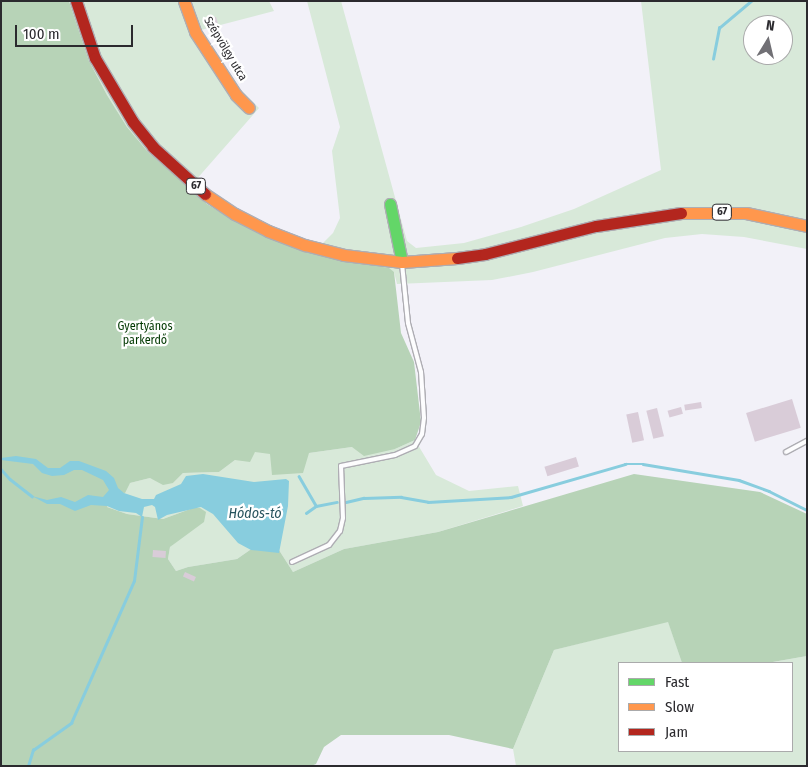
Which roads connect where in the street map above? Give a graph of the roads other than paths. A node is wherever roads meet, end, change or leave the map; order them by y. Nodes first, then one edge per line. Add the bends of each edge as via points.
1 (76, 1) edge
2 (184, 1) edge
3 (249, 108) dead end
4 (390, 204) dead end
5 (807, 226) edge
6 (402, 262) junction
7 (807, 441) edge
8 (786, 452) dead end
9 (292, 562) dead end

1 - 6 main road, 67 via 95,58 133,122 159,152 204,193 235,214 288,239 344,255
2 - 3 main road, Szépvölgy utca via 195,32 236,95
4 - 6 main road
5 - 6 main road, 67 via 746,213 670,214 596,226 485,254
6 - 9 lane via 408,323 421,372 422,434 415,446 395,456 341,466 343,518 340,532 329,545
7 - 8 lane

